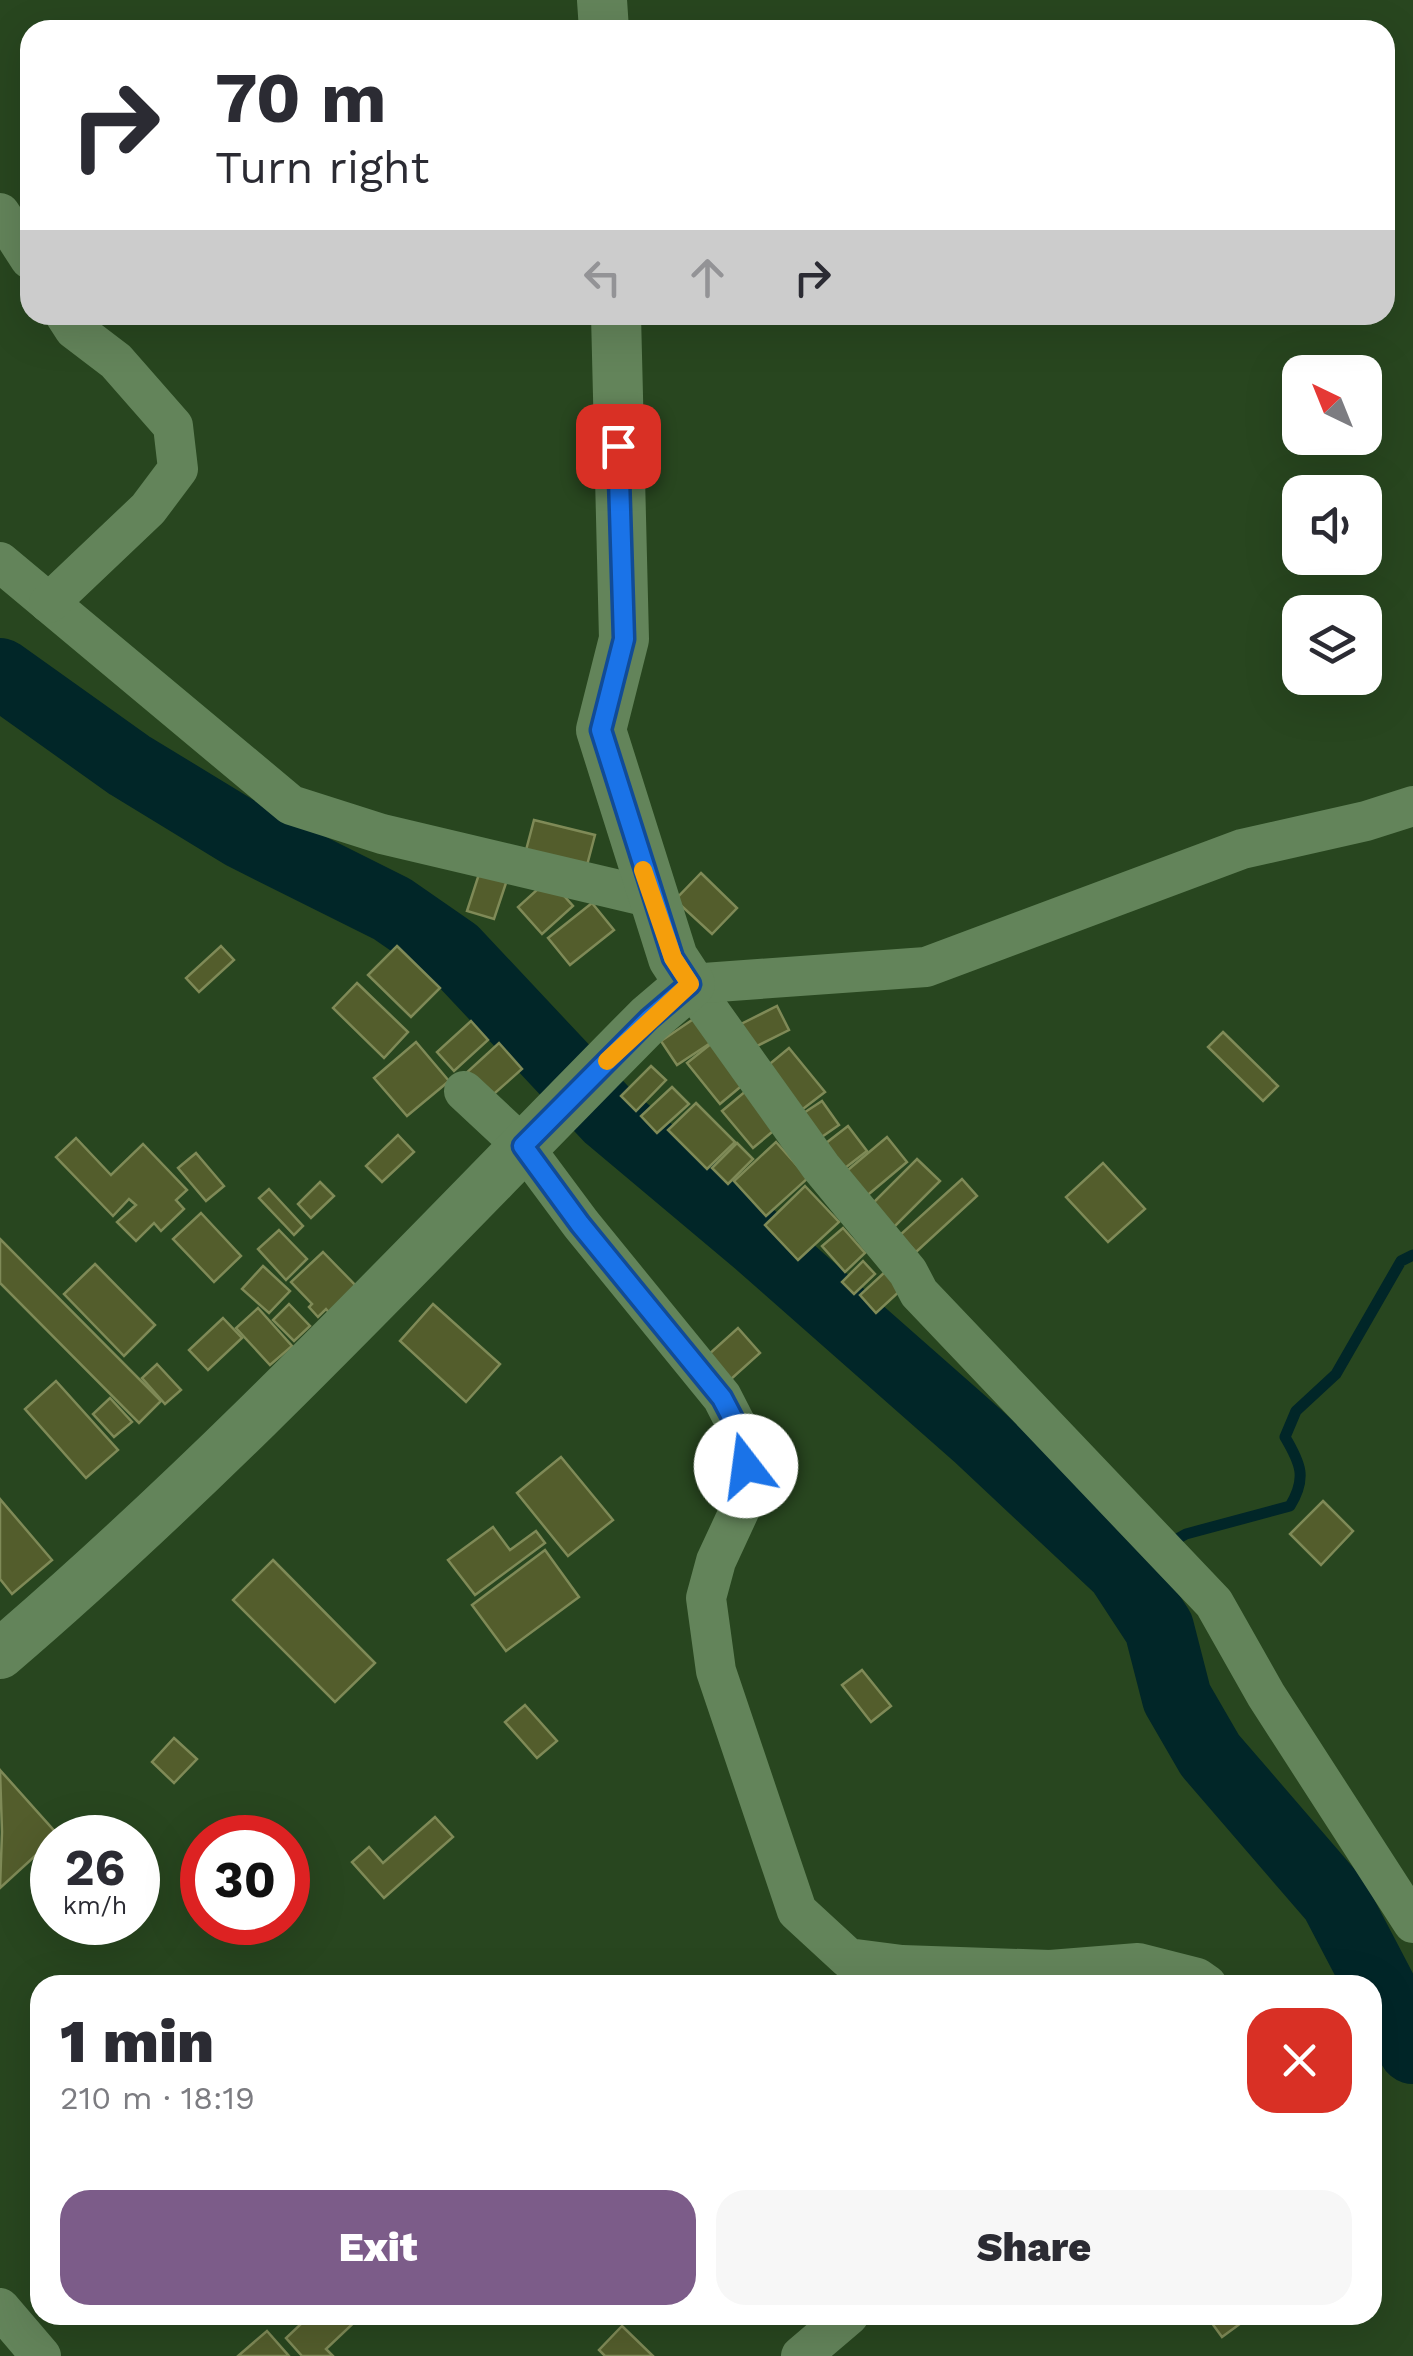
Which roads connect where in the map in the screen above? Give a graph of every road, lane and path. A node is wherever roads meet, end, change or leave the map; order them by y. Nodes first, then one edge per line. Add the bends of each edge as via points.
1 (0, 213) edge
2 (20, 244) edge
3 (71, 325) edge
4 (616, 325) edge
5 (0, 562) edge
6 (49, 603) junction
7 (1413, 806) edge
8 (652, 898) junction
9 (690, 984) junction
10 (464, 1090) dead end
11 (540, 1128) junction
12 (0, 1654) edge
13 (1413, 1923) edge
14 (1185, 1975) edge
15 (0, 2308) edge
16 (838, 2325) edge
17 (42, 2356) edge
18 (800, 2356) edge

1 - 2 street
3 - 6 street via 116,361 173,426 178,469 148,509
4 - 8 street via 624,639 601,730
5 - 6 street
6 - 8 street via 291,805 382,834
7 - 9 street via 1242,849 926,966
8 - 9 street via 673,958
9 - 11 street
9 - 13 street via 820,1168 919,1292 1214,1602
10 - 11 street
11 - 12 street via 357,1318 110,1558
11 - 14 street via 580,1224 722,1398 744,1440 748,1492 706,1598 716,1671 797,1911 848,1958 1050,1970 1138,1964
15 - 17 street
16 - 18 street

